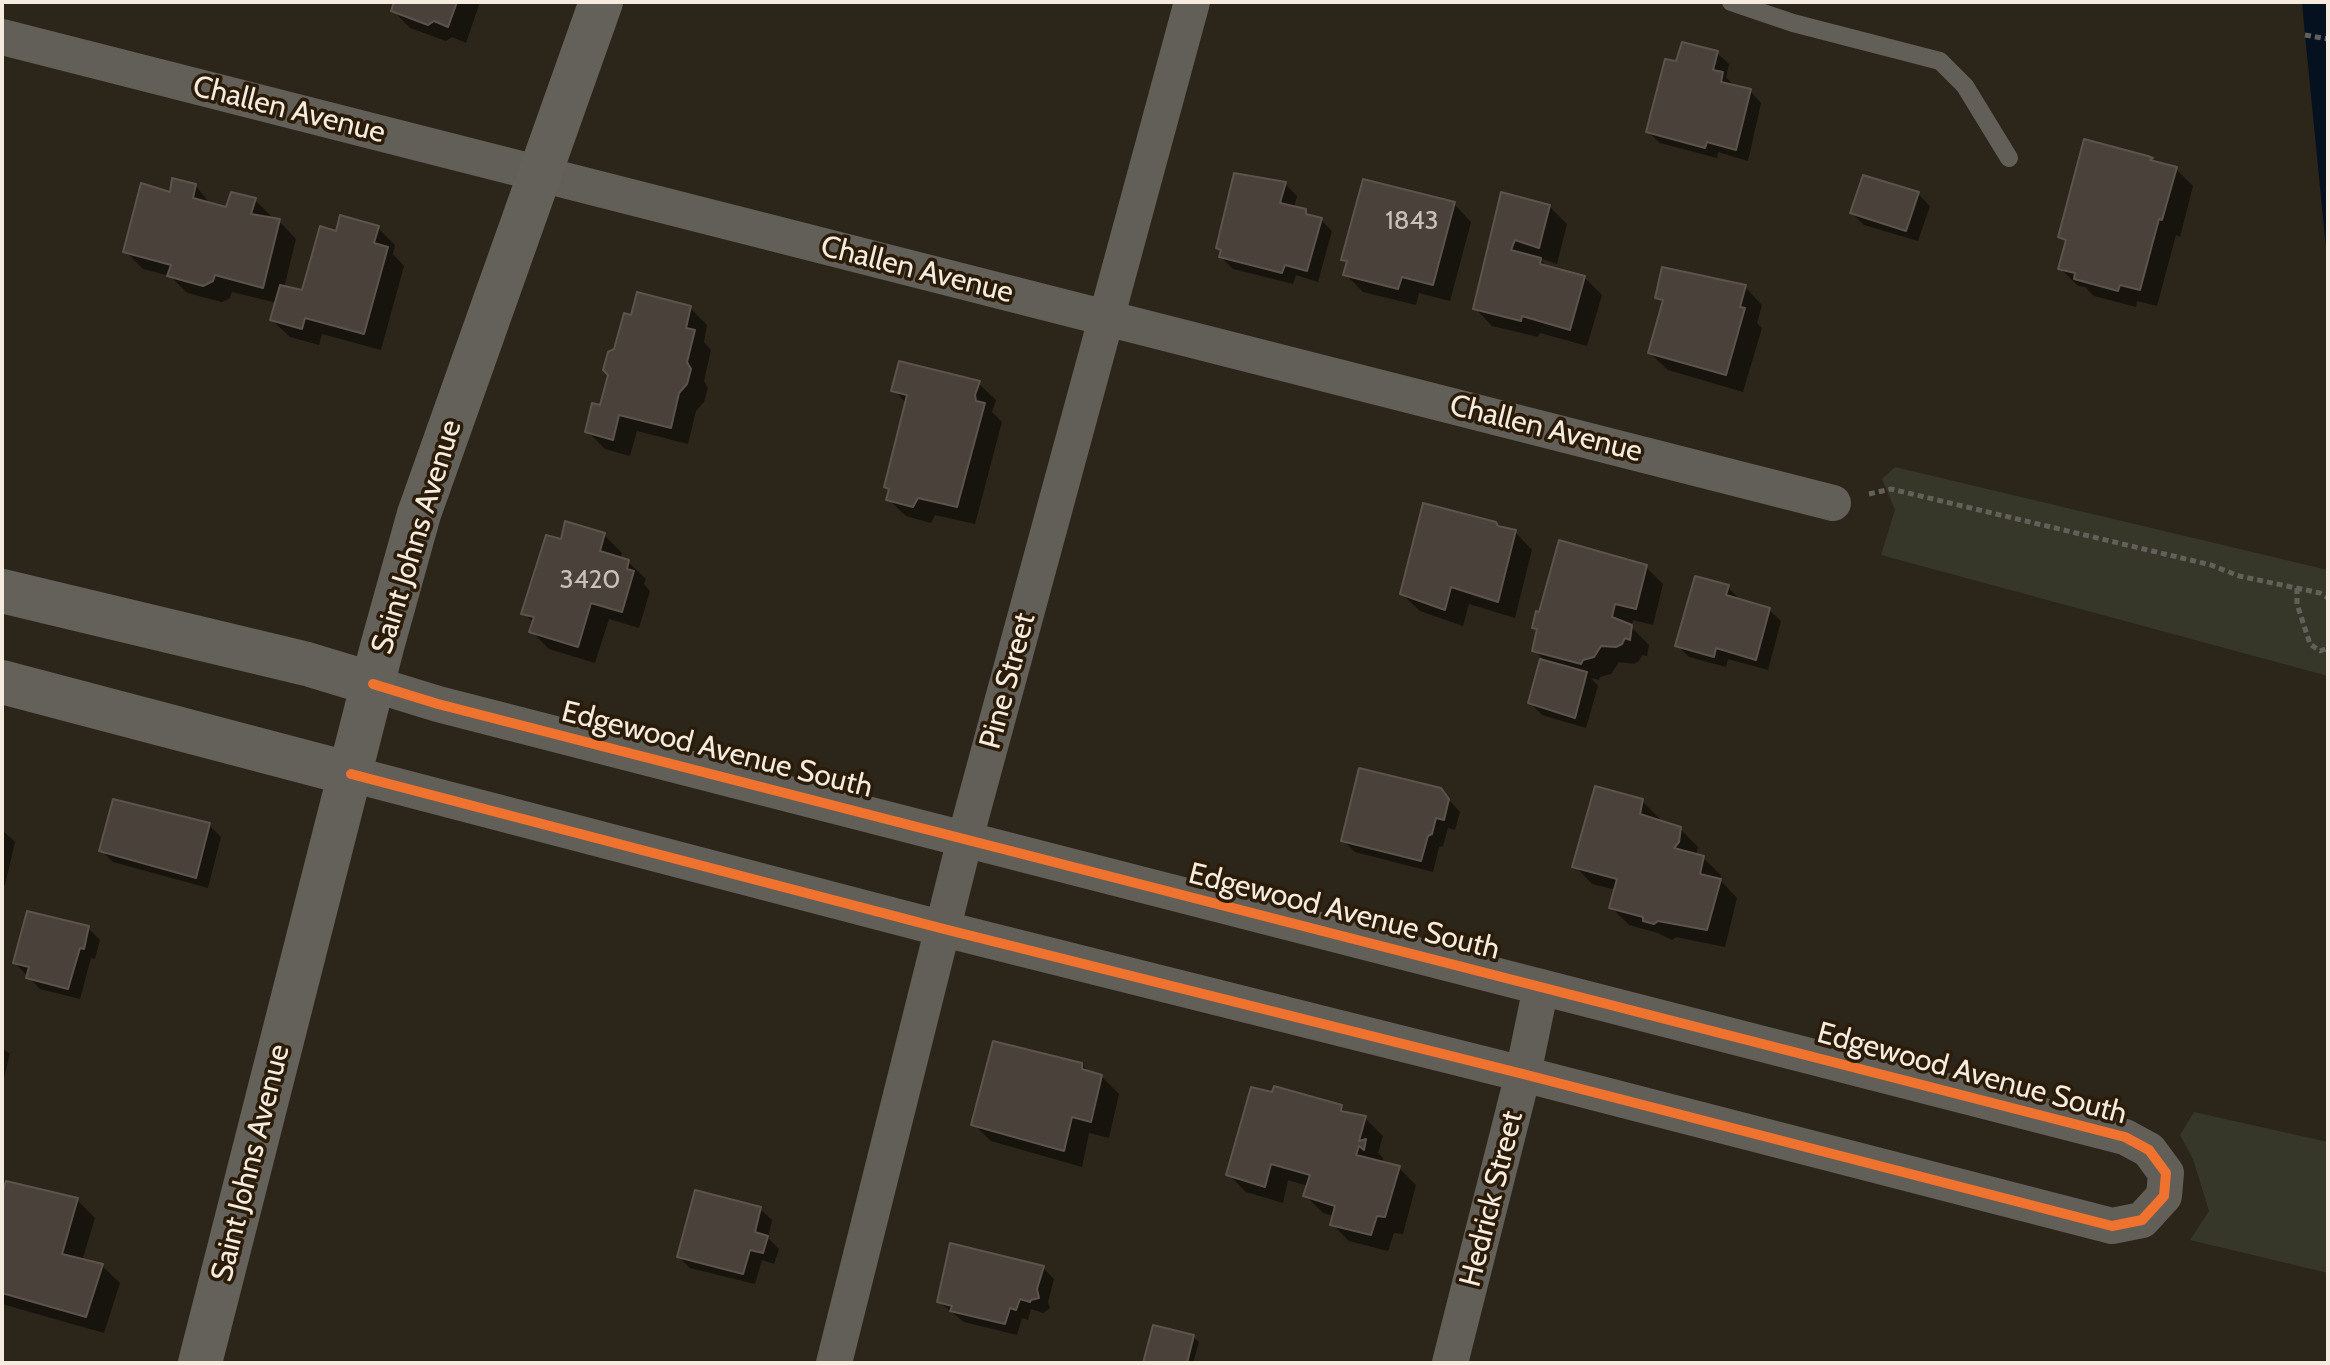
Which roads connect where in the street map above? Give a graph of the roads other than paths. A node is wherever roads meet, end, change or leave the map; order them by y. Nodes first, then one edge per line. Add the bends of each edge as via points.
1 (601, 2) edge
2 (1192, 2) edge
3 (1731, 2) edge
4 (2, 37) edge
5 (2009, 158) dead end
6 (539, 173) junction
7 (1107, 319) junction
8 (1833, 503) road end
9 (2, 591) edge
10 (2, 682) edge
11 (373, 684) junction
12 (351, 774) junction
13 (965, 839) junction
14 (944, 929) junction
15 (1541, 987) junction
16 (1523, 1074) junction
17 (200, 1363) edge
18 (834, 1363) edge
19 (1450, 1363) edge

1 - 6 main road, Saint Johns Avenue
2 - 7 street, Pine Street
3 - 5 lane via 1940,61 1965,86
4 - 6 street, Challen Avenue
6 - 7 street, Challen Avenue
6 - 11 main road, Saint Johns Avenue via 419,514
7 - 8 street, Challen Avenue
7 - 13 street, Pine Street
9 - 11 main road, Edgewood Avenue South
10 - 12 main road, Edgewood Avenue South
11 - 12 main road, Saint Johns Avenue
11 - 13 street, Edgewood Avenue South
12 - 14 street, Edgewood Avenue South
12 - 17 main road, Saint Johns Avenue
13 - 14 street, Pine Street
13 - 15 street, Edgewood Avenue South
14 - 16 street, Edgewood Avenue South
14 - 18 street, Pine Street
15 - 16 street, Hedrick Street
15 - 16 street, Edgewood Avenue South via 2125,1137 2149,1150 2166,1173 2164,1196 2142,1220 2112,1226
16 - 19 street, Hedrick Street

